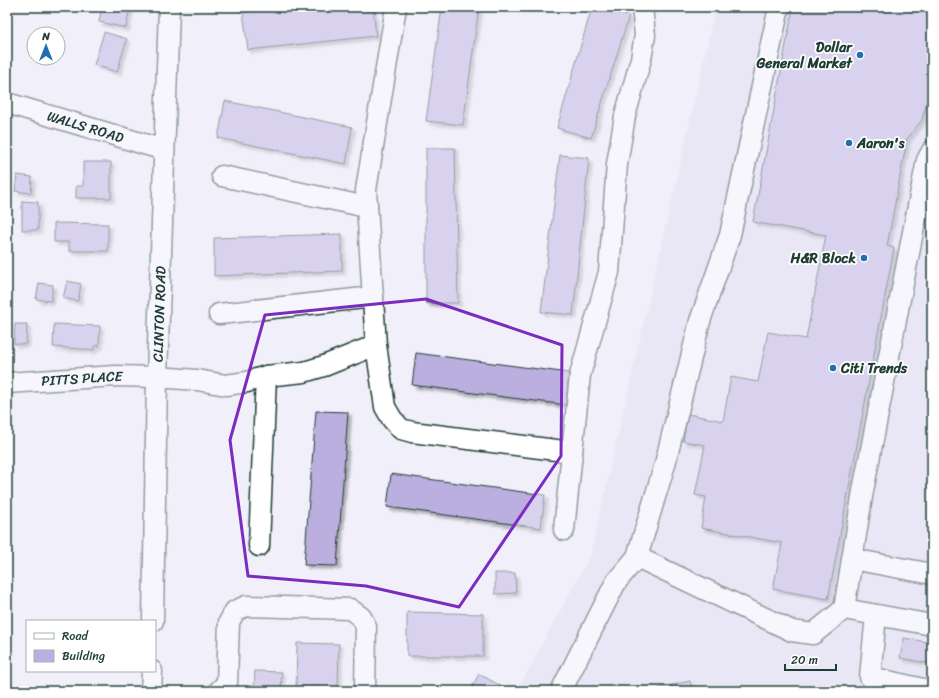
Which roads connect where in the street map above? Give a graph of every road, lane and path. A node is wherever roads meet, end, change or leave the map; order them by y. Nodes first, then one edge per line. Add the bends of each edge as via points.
1 (168, 7) edge
2 (396, 7) edge
3 (642, 7) edge
4 (779, 7) edge
5 (7, 103) edge
6 (164, 150) junction
7 (932, 151) edge
8 (222, 176) dead end
9 (367, 207) junction
10 (373, 297) junction
11 (219, 314) dead end
12 (376, 345) junction
13 (266, 376) junction
14 (157, 377) junction
15 (7, 383) edge
16 (572, 452) junction
17 (564, 530) dead end
18 (259, 546) dead end
19 (637, 557) junction
20 (852, 559) junction
21 (932, 574) edge
22 (844, 609) junction
23 (876, 615) junction
24 (152, 620) edge
25 (932, 625) edge
26 (152, 672) edge
27 (224, 688) edge
28 (151, 691) edge
29 (365, 691) edge
30 (561, 691) edge
31 (932, 691) edge

1 - 6 street, CLINTON ROAD
2 - 9 street via 366,190
3 - 16 street via 645,35 616,164 609,272 580,375
4 - 19 street via 730,235 700,321 665,464
5 - 6 street, WALLS ROAD
6 - 14 street, CLINTON ROAD
7 - 20 street via 927,160
8 - 9 street
9 - 10 street
10 - 11 street
10 - 12 street
12 - 13 street, PITTS PLACE via 304,372
12 - 16 street via 385,407 401,429
13 - 14 street, PITTS PLACE via 226,385
13 - 18 street
14 - 15 street, PITTS PLACE via 115,376
14 - 24 street, CLINTON ROAD
16 - 17 street
19 - 22 street via 792,631 813,634
19 - 30 street via 616,582
20 - 21 street
20 - 22 street
22 - 23 street
23 - 25 street
23 - 31 street via 870,677
26 - 28 street
27 - 29 street via 229,622 236,612 246,606 350,609 361,616 366,626

